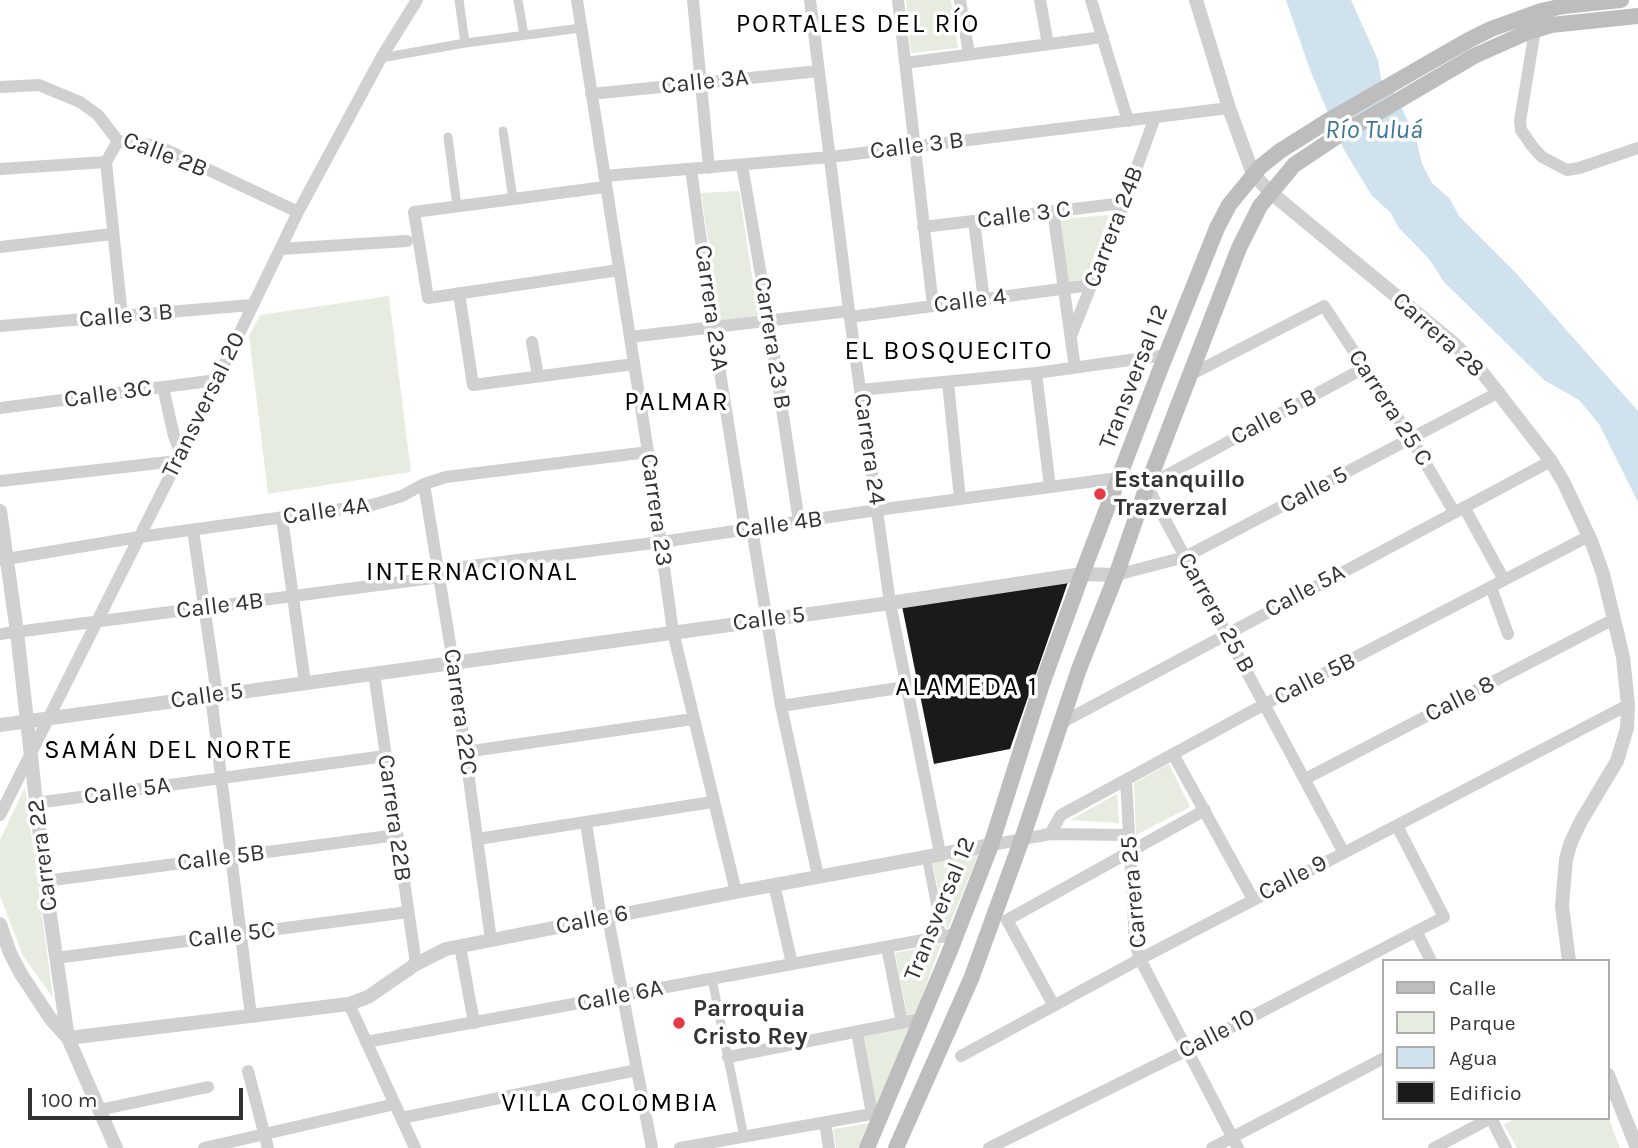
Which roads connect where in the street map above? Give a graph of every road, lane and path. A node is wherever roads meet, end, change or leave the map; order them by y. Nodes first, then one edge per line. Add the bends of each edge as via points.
1 (417, 0) edge
2 (459, 0) edge
3 (518, 0) edge
4 (577, 0) edge
5 (692, 0) edge
6 (810, 0) edge
7 (898, 0) edge
8 (960, 0) edge
9 (1040, 0) edge
10 (1091, 0) edge
11 (1196, 0) edge
12 (1621, 0) edge
13 (1573, 2) edge
14 (1638, 16) edge
15 (581, 28) junction
16 (1535, 30) junction
17 (524, 35) junction
18 (1103, 37) junction
19 (465, 43) junction
20 (1048, 44) junction
21 (969, 54) junction
22 (380, 58) junction
23 (905, 63) junction
24 (820, 71) junction
25 (701, 83) junction
26 (0, 87) edge
27 (591, 94) junction
28 (1229, 107) junction
29 (1155, 117) junction
30 (1128, 121) junction
31 (503, 131) dead end
32 (447, 137) dead end
33 (118, 141) junction
34 (914, 147) junction
35 (1638, 148) edge
36 (830, 156) junction
37 (106, 162) junction
38 (742, 165) junction
39 (709, 168) junction
40 (0, 169) edge
41 (691, 169) junction
42 (1253, 174) junction
43 (604, 181) junction
44 (1270, 192) junction
45 (513, 199) junction
46 (1124, 203) junction
47 (457, 206) junction
48 (1053, 211) junction
49 (298, 212) junction
50 (974, 221) junction
51 (923, 227) junction
52 (112, 234) junction
53 (407, 241) dead end
54 (0, 247) edge
55 (280, 249) junction
56 (619, 270) junction
57 (1091, 285) junction
58 (1064, 289) junction
59 (459, 293) junction
60 (984, 300) junction
61 (252, 305) junction
62 (933, 306) junction
63 (849, 314) junction
64 (122, 316) junction
65 (769, 322) junction
66 (0, 326) edge
67 (713, 328) junction
68 (1071, 335) junction
69 (630, 337) junction
70 (532, 342) dead end
71 (1166, 355) junction
72 (634, 364) junction
73 (1075, 368) junction
74 (1364, 368) junction
75 (1036, 373) junction
76 (1190, 375) junction
77 (538, 376) junction
78 (217, 380) junction
79 (947, 383) junction
80 (163, 387) junction
81 (860, 390) junction
82 (1499, 392) junction
83 (0, 408) edge
84 (1411, 438) junction
85 (648, 452) junction
86 (179, 458) junction
87 (1550, 461) junction
88 (1118, 478) junction
89 (0, 481) edge
90 (424, 485) junction
91 (1147, 486) junction
92 (1050, 487) junction
93 (960, 499) junction
94 (1459, 509) junction
95 (877, 510) junction
96 (0, 511) edge
97 (282, 518) junction
98 (799, 522) junction
99 (192, 530) junction
100 (749, 530) junction
101 (1589, 536) junction
102 (139, 537) junction
103 (661, 542) junction
104 (1185, 557) junction
105 (3, 560) edge
106 (439, 573) junction
107 (1082, 574) junction
108 (1116, 575) junction
109 (1504, 580) junction
110 (1492, 587) junction
111 (293, 597) junction
112 (890, 603) junction
113 (204, 608) junction
114 (1615, 619) junction
115 (765, 620) junction
116 (97, 622) junction
117 (17, 632) junction
118 (673, 632) junction
119 (1227, 632) junction
120 (0, 634) edge
121 (1508, 634) dead end
122 (453, 662) junction
123 (374, 673) junction
124 (305, 683) junction
125 (905, 687) junction
126 (214, 695) junction
127 (1265, 704) junction
128 (1628, 705) junction
129 (781, 706) junction
130 (49, 718) junction
131 (694, 719) junction
132 (28, 721) junction
133 (1061, 723) junction
134 (0, 725) edge
135 (31, 751) junction
136 (465, 752) junction
137 (1174, 754) junction
138 (385, 756) junction
139 (223, 778) junction
140 (1305, 779) junction
141 (1126, 780) junction
142 (712, 802) junction
143 (36, 803) junction
144 (1205, 810) junction
145 (0, 815) edge
146 (586, 823) junction
147 (1397, 826) junction
148 (1050, 834) junction
149 (397, 835) junction
150 (1129, 835) junction
151 (478, 839) junction
152 (1022, 839) junction
153 (991, 845) junction
154 (1129, 852) junction
155 (1343, 853) junction
156 (933, 855) junction
157 (232, 857) junction
158 (818, 876) junction
159 (45, 881) junction
160 (774, 884) junction
161 (736, 892) junction
162 (1253, 899) junction
163 (408, 912) junction
164 (604, 918) junction
165 (0, 924) edge
166 (1416, 931) junction
167 (242, 933) junction
168 (949, 935) junction
169 (491, 940) junction
170 (460, 946) junction
171 (887, 947) junction
172 (56, 958) junction
173 (1140, 959) junction
174 (1431, 959) edge
175 (1569, 959) edge
176 (416, 964) junction
177 (792, 964) junction
178 (712, 979) junction
179 (622, 995) junction
180 (349, 1004) junction
181 (1054, 1006) junction
182 (251, 1016) junction
183 (920, 1019) junction
184 (474, 1023) junction
185 (902, 1023) junction
186 (857, 1032) junction
187 (68, 1038) junction
188 (366, 1042) junction
189 (1187, 1050) junction
190 (961, 1056) dead end
191 (728, 1057) junction
192 (1382, 1059) edge
193 (248, 1070) dead end
194 (637, 1070) junction
195 (1610, 1080) edge
196 (208, 1087) dead end
197 (395, 1104) junction
198 (99, 1110) junction
199 (877, 1113) junction
200 (401, 1118) junction
201 (1487, 1120) edge
202 (1492, 1120) edge
203 (825, 1122) junction
204 (264, 1134) junction
205 (744, 1137) junction
206 (1235, 1143) edge
207 (116, 1148) edge
208 (204, 1148) edge
209 (268, 1148) edge
210 (415, 1148) edge
211 (652, 1148) edge
212 (680, 1148) edge
213 (829, 1148) edge
214 (867, 1148) edge
215 (896, 1148) edge
216 (989, 1148) edge
217 (1212, 1148) edge
218 (1434, 1148) edge
219 (1507, 1148) edge
220 (1637, 1148) edge

1 - 22 street, Transversal 20
2 - 19 street
3 - 17 street
4 - 15 street, Carrera 23
5 - 25 street
6 - 24 street, Carrera 24
7 - 23 street
8 - 21 street
9 - 20 street
10 - 18 street
11 - 28 street, Carrera 28
12 - 13 main road, Transversal 12
13 - 42 main road, Transversal 12 via 1491,29 1326,121
14 - 16 main road, Transversal 12 via 1580,20
15 - 17 street
15 - 27 street, Carrera 23
16 - 35 street via 1520,121 1521,130 1542,157 1567,170 1579,169
16 - 44 main road, Transversal 12 via 1474,57 1336,137 1294,165
17 - 19 street
18 - 20 street
18 - 30 street
19 - 22 street
20 - 21 street
21 - 23 street
22 - 49 street, Transversal 20
23 - 34 street
24 - 25 street, Calle 3A
24 - 36 street, Carrera 24
25 - 27 street, Calle 3A
25 - 39 street
26 - 33 street, Calle 2B via 39,85 80,102 98,115
27 - 43 street, Carrera 23
28 - 29 street, Calle 3 B
28 - 42 street, Carrera 28
29 - 30 street, Calle 3 B
29 - 46 street, Carrera 24B
30 - 34 street, Calle 3 B
31 - 45 street
32 - 47 street
33 - 37 street
33 - 49 street, Calle 2B via 158,146
34 - 36 street, Calle 3 B
34 - 51 street
36 - 38 street, Calle 3 B
36 - 63 street, Carrera 24
37 - 40 street
37 - 52 street
38 - 39 street, Calle 3 B
38 - 65 street, Carrera 23 B
39 - 41 street, Calle 3 B
41 - 43 street, Calle 3 B
41 - 67 street, Carrera 23A
42 - 44 street, Carrera 28
42 - 71 main road, Transversal 12 via 1217,228
43 - 45 street, Calle 3 B
43 - 56 street, Carrera 23
44 - 76 main road, Transversal 12 via 1239,247
44 - 82 street, Carrera 28 via 1453,343
45 - 47 street, Calle 3 B
46 - 48 street, Calle 3 C
46 - 57 street, Carrera 24B
47 - 59 street, Calle 3 B via 414,212 428,298
48 - 50 street, Calle 3 C
48 - 58 street
49 - 55 street, Transversal 20
50 - 51 street, Calle 3 C
50 - 60 street
51 - 62 street
52 - 54 street
52 - 64 street
53 - 55 street
55 - 61 street, Transversal 20
56 - 59 street
56 - 69 street, Carrera 23
57 - 58 street, Calle 4
57 - 68 street, Carrera 24B
58 - 60 street, Calle 4
58 - 68 street
59 - 77 street via 473,385
60 - 62 street, Calle 4
61 - 64 street, Calle 3 B
61 - 78 street, Transversal 20
62 - 63 street, Calle 4
63 - 65 street, Calle 4
63 - 81 street, Carrera 24
64 - 66 street, Calle 3 B
65 - 67 street, Calle 4
65 - 98 street, Carrera 23 B
67 - 69 street, Calle 4
67 - 100 street, Carrera 23A
68 - 73 street
69 - 72 street, Carrera 23
70 - 77 street
71 - 73 street
71 - 88 main road, Transversal 12
72 - 77 street
72 - 85 street, Carrera 23
73 - 75 street
74 - 76 street, Carrera 25 C via 1324,306
74 - 84 street, Carrera 25 C
74 - 91 street, Calle 5 B
75 - 79 street
75 - 92 street
76 - 91 main road, Transversal 12
78 - 80 street, Calle 3C
78 - 86 street, Transversal 20
79 - 81 street
79 - 93 street
80 - 83 street, Calle 3C
80 - 86 street
81 - 95 street, Carrera 24
82 - 84 street, Calle 5
82 - 87 street, Carrera 28
84 - 94 street, Carrera 25 C
84 - 104 street, Calle 5
85 - 90 street, Calle 4A via 446,477
85 - 103 street, Carrera 23
86 - 89 street
86 - 102 street, Transversal 20
87 - 94 street, Calle 5A
87 - 101 street, Carrera 28
88 - 92 street, Calle 4B
88 - 107 main road, Transversal 12
90 - 97 street, Calle 4A via 372,505
90 - 106 street, Carrera 22C
91 - 104 street, Carrera 25 B
91 - 108 main road, Transversal 12
92 - 93 street, Calle 4B
93 - 95 street, Calle 4B
94 - 109 street, Carrera 25 C
94 - 119 street, Calle 5A
95 - 98 street, Calle 4B
95 - 112 street, Carrera 24
96 - 105 street, Carrera 22
97 - 99 street, Calle 4A
97 - 111 street
98 - 100 street, Calle 4B
99 - 102 street, Calle 4A
99 - 113 street
100 - 103 street, Calle 4B
100 - 115 street, Carrera 23A
101 - 109 street, Calle 5B
101 - 114 street, Carrera 28
102 - 105 street, Calle 4A
102 - 116 street, Transversal 20
103 - 106 street, Calle 4B
103 - 118 street, Carrera 23
104 - 108 street, Calle 5
104 - 119 street, Carrera 25 B
105 - 117 street, Carrera 22
106 - 111 street, Calle 4B
106 - 122 street, Carrera 22C
107 - 108 street, Calle 5
107 - 112 street, Calle 5
107 - 153 main road, Transversal 12
108 - 133 main road, Transversal 12
109 - 110 street, Calle 5B
110 - 121 street
110 - 127 street, Calle 5B
111 - 113 street, Calle 4B
111 - 124 street
112 - 115 street, Calle 5
112 - 125 street, Carrera 24
113 - 116 street, Calle 4B
113 - 126 street
114 - 128 street, Carrera 28
114 - 140 street, Calle 8
115 - 118 street, Calle 5
115 - 129 street, Carrera 23A
116 - 117 street, Calle 4B
116 - 130 street, Transversal 20
117 - 120 street, Calle 4B
117 - 132 street, Carrera 22
118 - 122 street, Calle 5
118 - 131 street, Carrera 23
119 - 127 street, Carrera 25 B
119 - 133 street, Calle 5A
122 - 123 street, Calle 5
122 - 136 street, Carrera 22C
123 - 124 street, Calle 5
123 - 138 street, Carrera 22B
124 - 126 street, Calle 5
125 - 129 street
125 - 156 street, Carrera 24
126 - 130 street, Calle 5
126 - 139 street
127 - 137 street, Calle 5B
127 - 140 street, Carrera 25 B
128 - 147 street, Calle 9
128 - 175 street, Carrera 28 via 1617,761 1581,821 1566,859 1562,906
129 - 158 street, Carrera 23A
130 - 132 street, Calle 5
130 - 135 street, Transversal 20
131 - 136 street
131 - 142 street, Carrera 23
132 - 134 street, Calle 5
132 - 135 street, Carrera 22
133 - 152 main road, Transversal 12
135 - 143 street, Carrera 22
135 - 145 street, Transversal 20
136 - 151 street, Carrera 22C
137 - 141 street, Calle 5B
137 - 144 street
138 - 139 street, Calle 5A
138 - 149 street, Carrera 22B
139 - 143 street, Calle 5A
139 - 157 street
140 - 155 street, Carrera 25 B
141 - 148 street, Calle 5B via 1062,815
141 - 150 street, Carrera 25
142 - 146 street
142 - 161 street, Carrera 23
143 - 159 street, Carrera 22
144 - 154 street
144 - 162 street
146 - 151 street
146 - 164 street
147 - 155 street, Calle 9
147 - 166 street, Calle 10 via 1444,917
148 - 150 street, Calle 6
148 - 152 street, Calle 6
149 - 157 street, Calle 5B
149 - 163 street, Carrera 22B
150 - 154 street, Carrera 25
151 - 169 street, Carrera 22C
152 - 153 street, Calle 6
152 - 215 main road, Transversal 12 via 971,979
153 - 156 street, Calle 6
153 - 168 main road, Transversal 12
154 - 173 street, Carrera 25
154 - 181 street via 1007,920
155 - 162 street, Calle 9
156 - 158 street, Calle 6
156 - 168 street
157 - 159 street, Calle 5B
157 - 167 street
158 - 160 street, Calle 6
159 - 172 street, Carrera 22
160 - 161 street, Calle 6
160 - 177 street
161 - 164 street, Calle 6
162 - 173 street, Calle 9
163 - 167 street, Calle 5C
163 - 176 street, Carrera 22B
164 - 169 street, Calle 6
164 - 179 street
165 - 187 street via 21,974
166 - 174 street
166 - 189 street, Calle 10
167 - 172 street, Calle 5C
167 - 182 street
168 - 171 street, Calle 6A
168 - 183 main road, Transversal 12
169 - 170 street, Calle 6
170 - 176 street, Calle 6
170 - 184 street
171 - 177 street, Calle 6A
171 - 185 street
172 - 187 street, Carrera 22
173 - 181 street, Calle 9
173 - 189 street, Carrera 25
176 - 180 street, Calle 6 via 368,997
177 - 178 street, Calle 6A
178 - 179 street, Calle 6A
178 - 191 street
179 - 184 street, Calle 6A
179 - 194 street
180 - 182 street, Calle 6
180 - 188 street
181 - 190 street, Calle 9
182 - 187 street, Calle 6
183 - 185 street
183 - 199 main road, Transversal 12
184 - 188 street, Calle 6A
185 - 186 street
186 - 191 street
186 - 199 street
187 - 198 street, Carrera 22
188 - 197 street
189 - 206 street, Carrera 25
189 - 216 street, Calle 10
191 - 205 street
192 - 206 street
193 - 204 street
194 - 200 street
194 - 211 street
195 - 220 street
196 - 198 street
197 - 200 street
197 - 204 street
198 - 207 street, Carrera 22
199 - 203 street
199 - 214 main road, Transversal 12
200 - 210 street
201 - 218 street
202 - 219 street
203 - 205 street
203 - 213 street
204 - 208 street
204 - 209 street
205 - 212 street
206 - 217 street

